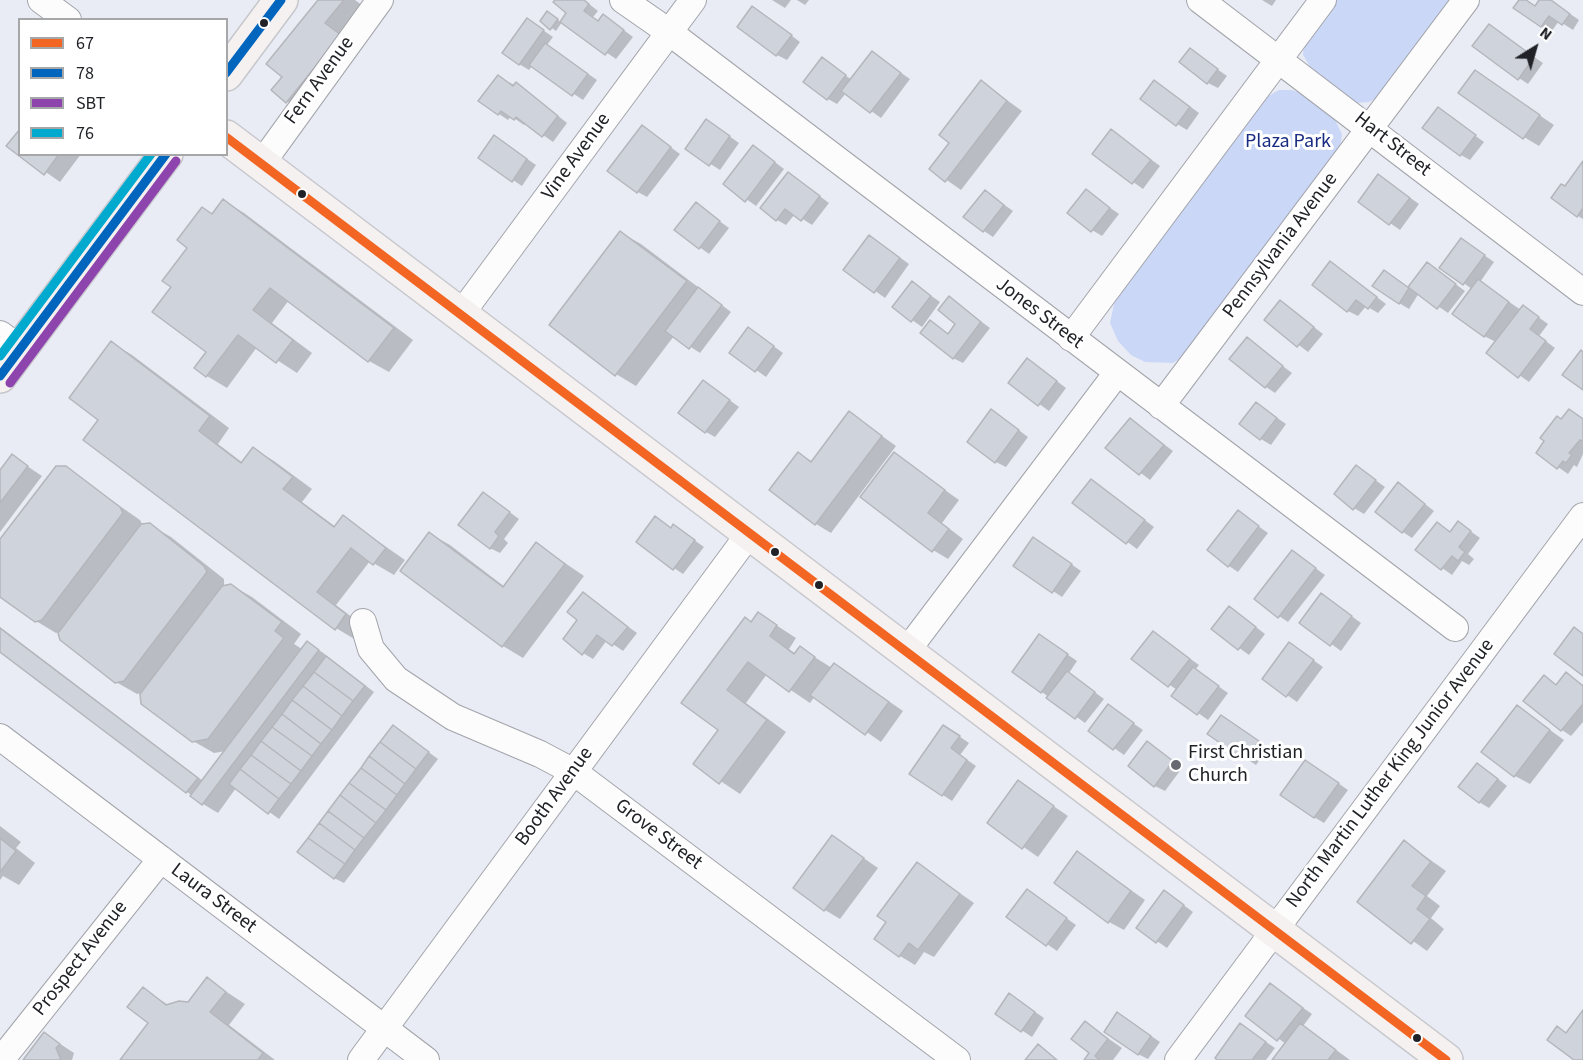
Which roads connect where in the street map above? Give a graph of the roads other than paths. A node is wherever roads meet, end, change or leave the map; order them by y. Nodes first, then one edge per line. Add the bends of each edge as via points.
1 (41, 0) edge
2 (281, 0) edge
3 (380, 0) edge
4 (623, 0) edge
5 (693, 0) edge
6 (1200, 0) edge
7 (1323, 0) edge
8 (1466, 0) edge
9 (65, 18) edge
10 (669, 32) junction
11 (1278, 59) junction
12 (228, 71) edge
13 (1370, 128) junction
14 (228, 138) edge
15 (164, 156) edge
16 (262, 163) junction
17 (1583, 292) edge
18 (461, 314) junction
19 (1071, 338) junction
20 (10, 341) edge
21 (1117, 373) junction
22 (0, 376) edge
23 (1161, 406) junction
24 (1583, 516) edge
25 (749, 534) junction
26 (363, 622) dead end
27 (1455, 628) dead end
28 (906, 652) junction
29 (0, 737) edge
30 (574, 772) junction
31 (160, 859) junction
32 (1275, 930) junction
33 (384, 1030) junction
34 (1, 1060) edge
35 (361, 1060) edge
36 (426, 1060) edge
37 (957, 1060) edge
38 (1178, 1060) edge
39 (1446, 1060) edge

1 - 9 street
2 - 12 main road
3 - 16 street, Fern Avenue
4 - 10 street, Jones Street
5 - 10 street, Vine Avenue
6 - 11 street, Hart Street
7 - 11 street
8 - 13 street, Pennsylvania Avenue
10 - 18 street, Vine Avenue
10 - 19 street, Jones Street
11 - 13 street, Hart Street
11 - 19 street
13 - 17 street, Hart Street
13 - 23 street, Pennsylvania Avenue
14 - 16 main road
15 - 20 main road
16 - 18 main road
18 - 25 main road
19 - 21 street, Jones Street
20 - 22 main road
21 - 23 street, Jones Street
21 - 28 street
23 - 27 street, Jones Street
24 - 32 street, North Martin Luther King Junior Avenue
25 - 28 main road
25 - 30 street, Booth Avenue
26 - 30 street, Grove Street via 371,649 396,679 453,717
28 - 32 main road
29 - 31 street, Laura Street
30 - 33 street, Booth Avenue
30 - 37 street, Grove Street
31 - 33 street, Laura Street
31 - 34 street, Prospect Avenue
32 - 38 street, North Martin Luther King Junior Avenue
32 - 39 main road
33 - 35 street, Booth Avenue
33 - 36 street, Laura Street

